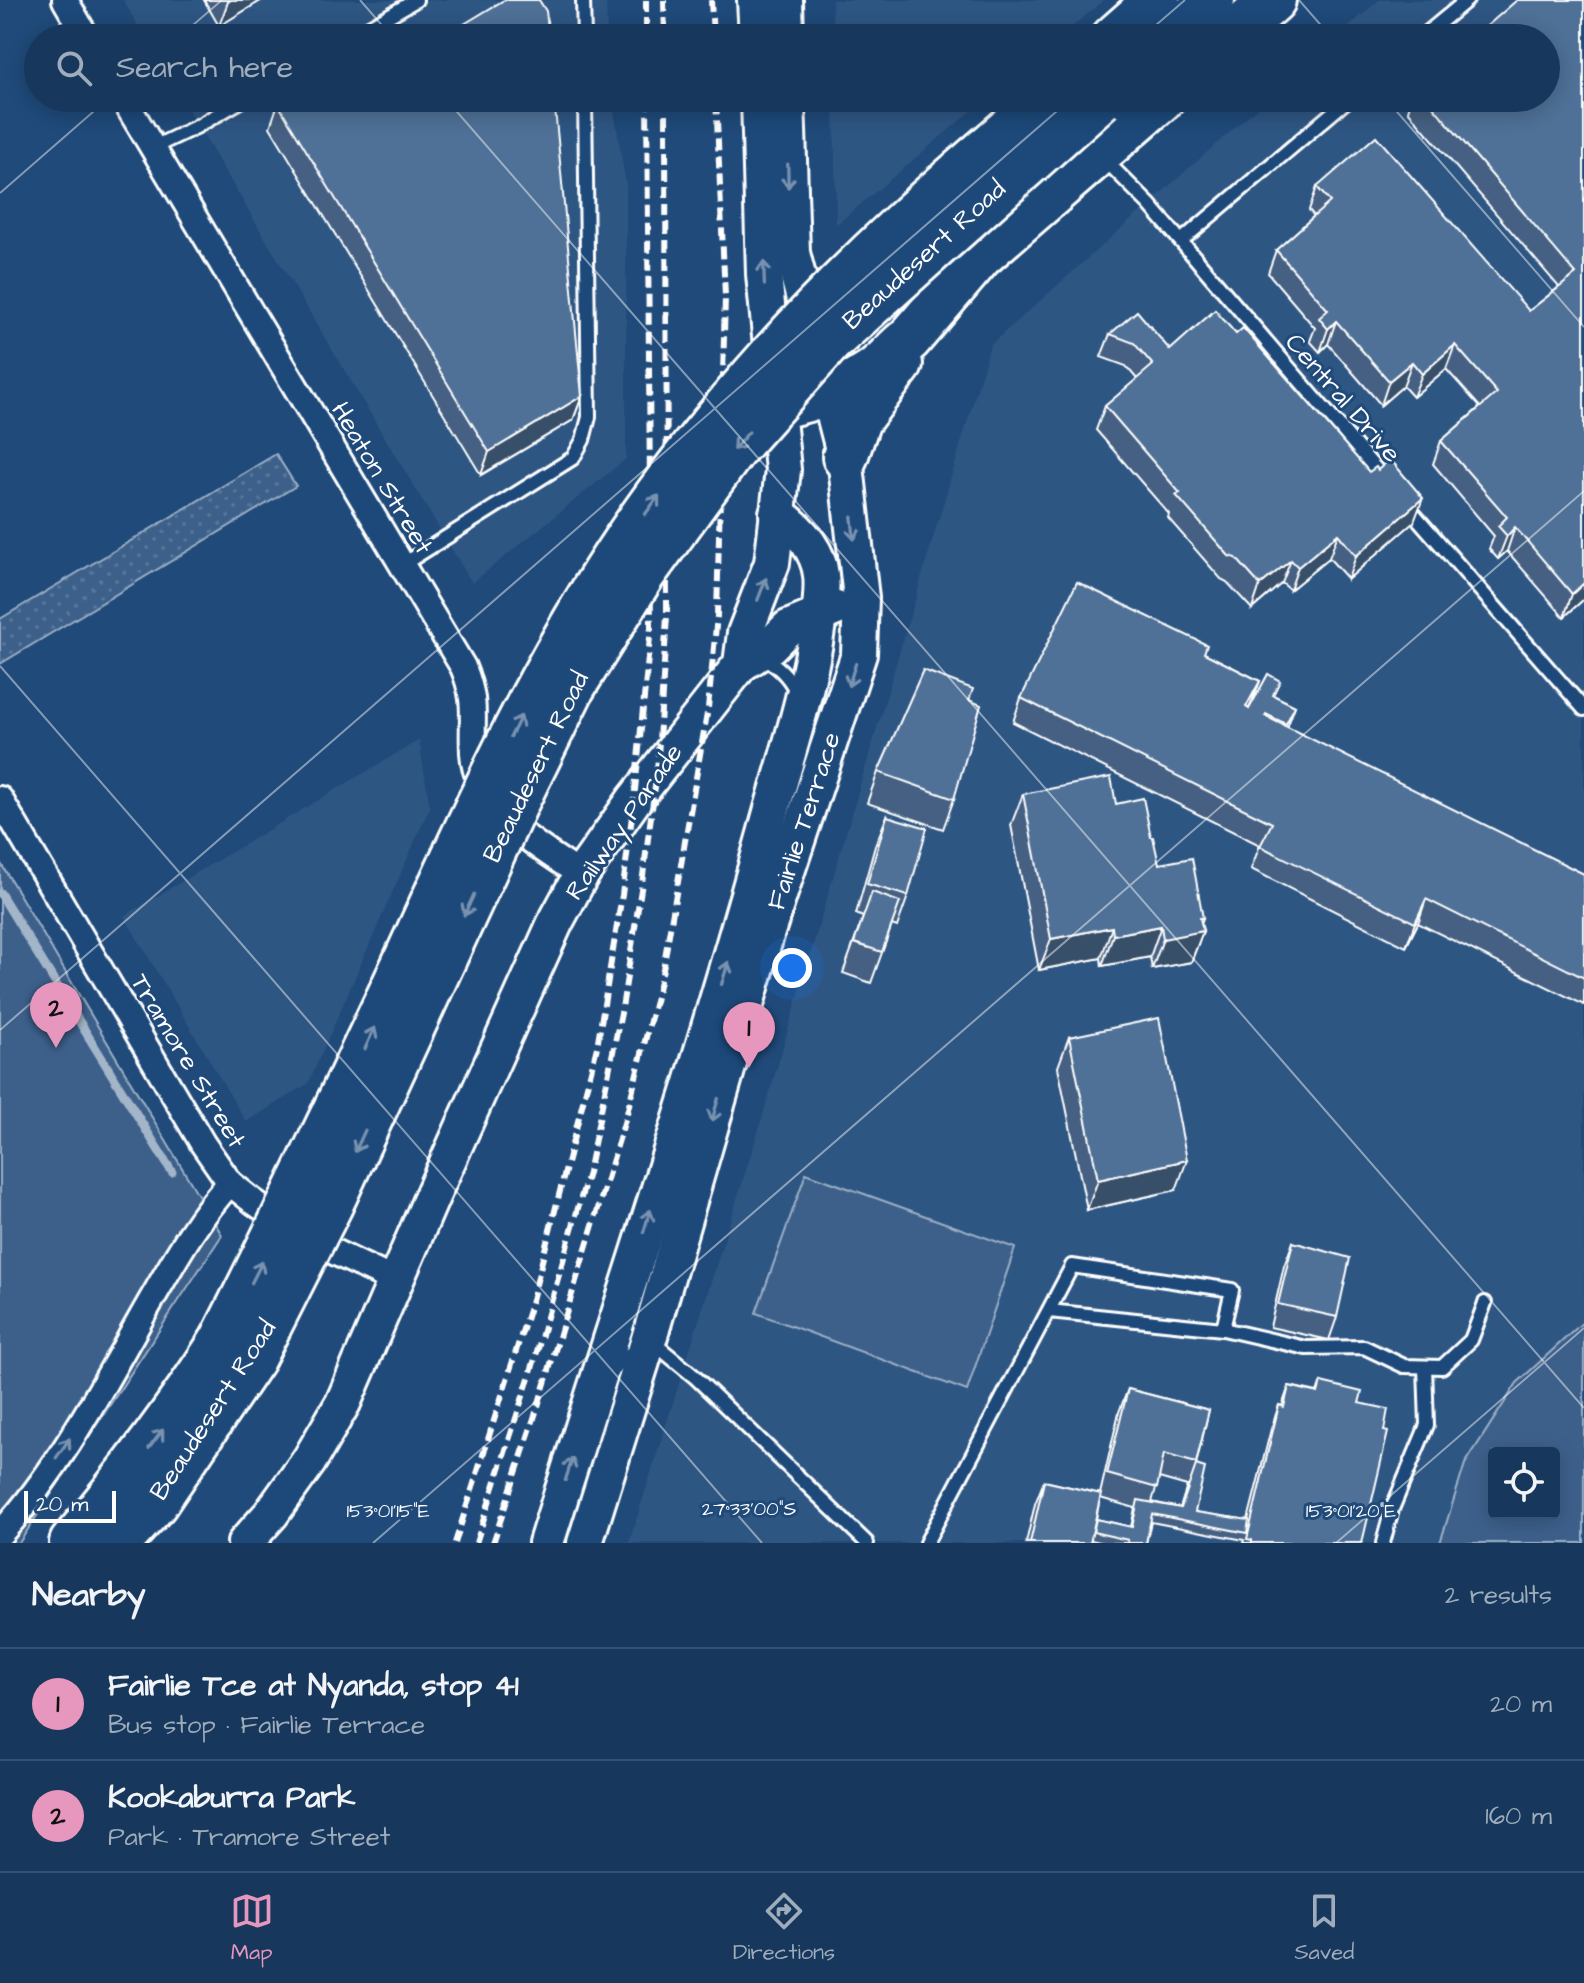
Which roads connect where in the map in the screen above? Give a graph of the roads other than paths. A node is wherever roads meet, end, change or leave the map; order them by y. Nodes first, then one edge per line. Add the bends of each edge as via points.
1 (65, 0) edge
2 (416, 0) edge
3 (583, 0) edge
4 (755, 0) edge
5 (785, 0) edge
6 (1157, 0) edge
7 (1212, 0) edge
8 (1273, 0) edge
9 (1467, 0) edge
10 (79, 24) edge
11 (374, 24) edge
12 (584, 24) edge
13 (756, 24) edge
14 (786, 24) edge
15 (1130, 24) edge
16 (1185, 24) edge
17 (1246, 24) edge
18 (1438, 24) edge
19 (131, 112) edge
20 (222, 112) edge
21 (585, 112) edge
22 (759, 112) edge
23 (787, 112) edge
24 (1029, 112) edge
25 (1085, 112) edge
26 (1146, 112) edge
27 (1333, 112) edge
28 (152, 148) junction
29 (1099, 153) junction
30 (1181, 241) junction
31 (909, 339) junction
32 (826, 380) junction
33 (778, 407) junction
34 (845, 457) junction
35 (1389, 485) edge
36 (1399, 496) edge
37 (777, 513) junction
38 (402, 565) junction
39 (861, 598) junction
40 (819, 614) junction
41 (749, 660) junction
42 (802, 703) junction
43 (1584, 709) edge
44 (0, 799) edge
45 (581, 875) junction
46 (230, 1183) junction
47 (397, 1282) junction
48 (1485, 1303) dead end
49 (1049, 1311) junction
50 (1223, 1329) junction
51 (649, 1339) junction
52 (237, 1350) junction
53 (1425, 1367) junction
54 (581, 1431) junction
55 (0, 1534) edge
56 (72, 1543) edge
57 (118, 1543) edge
58 (245, 1543) edge
59 (546, 1543) edge
60 (585, 1543) edge
61 (867, 1543) edge
62 (926, 1543) edge
63 (1383, 1543) edge

1 - 10 street
2 - 11 lane
3 - 12 lane
4 - 13 street
5 - 14 street
6 - 15 highway
7 - 16 highway
8 - 17 highway
9 - 18 lane
19 - 28 street, Heaton Street
20 - 28 lane
21 - 38 lane via 589,417 583,440 573,458
33 -> 22 street, Railway Parade via 764,274
23 -> 32 street via 792,253
52 -> 24 highway, Beaudesert Road, bridge via 301,1186 495,768 549,663 617,553 708,430 788,338 902,224
25 -> 52 highway, Beaudesert Road, bridge via 830,341 733,450 642,575 572,688 330,1205
26 - 29 highway
27 - 30 lane
28 - 38 street, Heaton Street
29 - 30 lane, Central Drive
29 - 31 highway via 980,256
29 - 32 highway via 1079,149 1071,154 937,270
30 - 35 lane, Central Drive
31 - 32 highway via 868,375
31 - 34 highway via 903,359 858,420
32 - 33 highway
32 - 34 street, Fairlie Terrace
33 - 37 street, Railway Parade via 783,470
34 -> 39 street, Fairlie Terrace
36 - 43 lane, Central Drive
37 - 40 street, Fairlie Terrace via 794,525 815,553 821,573
41 -> 37 street, Railway Parade via 745,633 772,563
38 - 45 street, Heaton Street via 472,688 473,754 488,795 508,823
39 - 40 street
39 -> 51 street, Fairlie Terrace via 859,654 767,932
40 - 41 street via 788,628
40 - 42 street, Fairlie Terrace
41 - 42 lane via 772,662
41 - 45 street, Railway Parade via 634,800
54 -> 42 street, Fairlie Terrace via 741,921
44 - 46 street, Tramore Street
45 - 47 street, Railway Parade
46 - 47 street, Tramore Street via 311,1241
55 -> 46 street via 80,1423 176,1258
47 - 58 street, Railway Parade via 343,1403 309,1461
48 - 53 lane via 1471,1340 1442,1367
49 - 50 lane
49 - 50 lane via 1072,1266 1232,1290
49 - 62 lane
50 - 53 lane via 1306,1348 1364,1347 1404,1366
51 - 54 lane via 620,1361
51 - 60 street, Fairlie Terrace
51 - 61 lane
56 -> 52 highway, Beaudesert Road via 180,1407
52 - 57 highway, Beaudesert Road via 155,1503
53 - 63 lane via 1427,1425
59 -> 54 street, Fairlie Terrace

